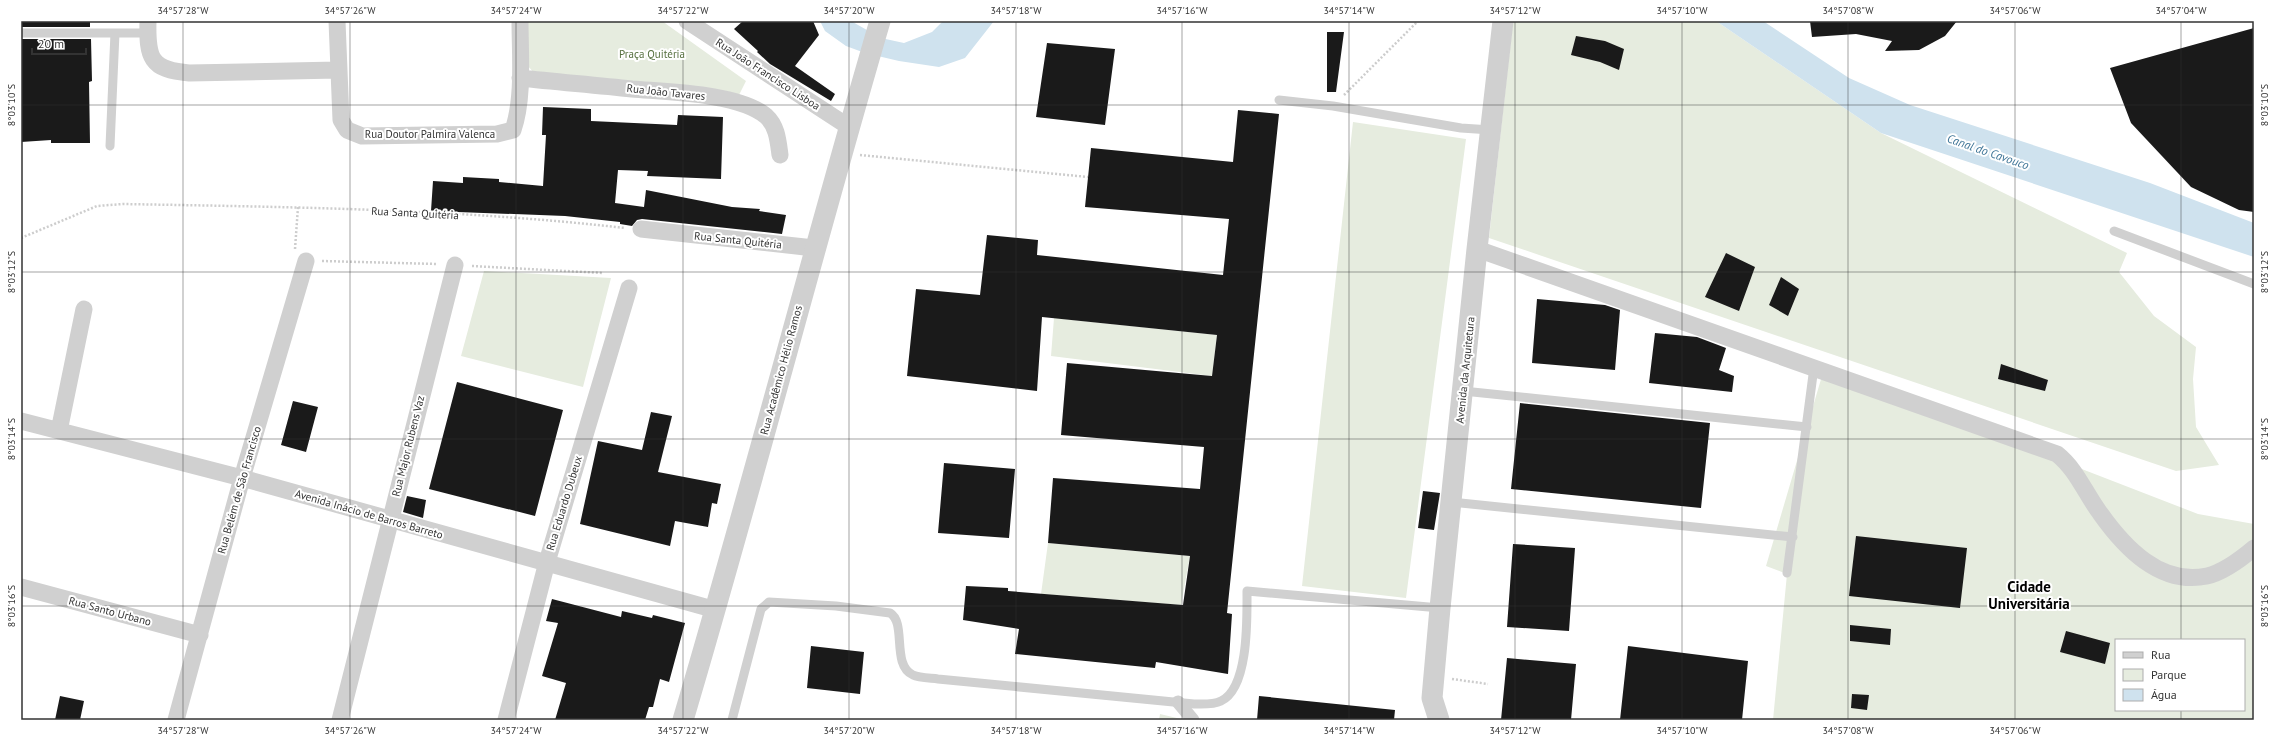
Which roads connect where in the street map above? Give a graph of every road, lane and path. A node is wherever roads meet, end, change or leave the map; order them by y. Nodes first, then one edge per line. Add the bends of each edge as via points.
1 (337, 21) edge
2 (520, 21) edge
3 (687, 21) edge
4 (880, 21) edge
5 (1418, 21) edge
6 (1503, 21) edge
7 (148, 27) edge
8 (21, 33) edge
9 (115, 33) junction
10 (337, 70) junction
11 (520, 78) junction
12 (1279, 100) dead end
13 (1332, 106) junction
14 (849, 127) junction
15 (1491, 130) junction
16 (110, 146) dead end
17 (842, 153) junction
18 (780, 155) dead end
19 (1088, 177) dead end
20 (298, 207) junction
21 (641, 229) joint
22 (2114, 231) dead end
23 (21, 238) edge
24 (814, 248) junction
25 (1477, 249) junction
26 (306, 261) joint
27 (455, 265) dead end
28 (2254, 284) edge
29 (629, 288) dead end
30 (84, 309) dead end
31 (1814, 367) junction
32 (1464, 390) junction
33 (21, 421) edge
34 (1807, 427) junction
35 (59, 430) junction
36 (242, 478) junction
37 (1451, 502) junction
38 (389, 520) junction
39 (1792, 537) junction
40 (2254, 548) edge
41 (547, 562) junction
42 (1787, 573) dead end
43 (21, 587) edge
44 (1440, 608) junction
45 (716, 610) junction
46 (200, 635) junction
47 (1434, 677) junction
48 (1488, 684) dead end
49 (1432, 698) junction
50 (1178, 702) junction
51 (176, 720) edge
52 (340, 720) edge
53 (506, 720) edge
54 (683, 720) edge
55 (732, 720) edge
56 (1193, 720) edge
57 (1430, 720) edge
58 (1439, 720) edge

1 - 10 street
2 - 11 street
3 - 14 street, Rua João Francisco Lisboa
4 - 14 street, Rua Acadêmico Hélio Ramos
5 - 13 path
6 - 15 street, Avenida da Arquitetura
7 - 9 lane
7 - 10 street via 148,48 154,62 165,71 189,73
8 - 9 lane
9 - 16 lane
10 - 11 street, Rua Doutor Palmira Valenca via 340,120 347,130 362,136 497,134 513,130
11 - 18 street, Rua João Tavares via 707,96 745,104 766,116 772,124 777,134
12 - 13 lane
13 - 15 lane via 1461,128
14 - 17 street, Rua Acadêmico Hélio Ramos
15 - 25 street, Avenida da Arquitetura
17 - 19 path
17 - 24 street, Rua Acadêmico Hélio Ramos
20 - 21 path, Rua Santa Quitéria via 557,220
20 - 23 path, Rua Santa Quitéria via 123,204 97,206
20 - 26 path via 294,259
21 - 24 street, Rua Santa Quitéria
22 - 28 lane
24 - 45 street, Rua Acadêmico Hélio Ramos
25 - 31 street
25 - 32 street, Avenida da Arquitetura
26 - 36 street, Rua Belém de São Francisco
27 - 38 street, Rua Major Rubens Vaz
29 - 41 street, Rua Eduardo Dubeux
30 - 35 street
31 - 34 lane
31 - 40 street via 2057,454 2072,469 2100,513 2132,552 2161,570 2174,575 2207,576 2227,567
32 - 34 lane
32 - 37 street, Avenida da Arquitetura
33 - 35 street, Avenida Inácio de Barros Barreto
34 - 39 lane
35 - 36 street, Avenida Inácio de Barros Barreto
36 - 38 street, Avenida Inácio de Barros Barreto
36 - 46 street, Rua Belém de São Francisco
37 - 39 lane
37 - 44 street, Avenida da Arquitetura
38 - 41 street, Avenida Inácio de Barros Barreto
38 - 52 street, Rua Major Rubens Vaz
39 - 42 lane
41 - 45 street, Avenida Inácio de Barros Barreto
41 - 53 street, Rua Eduardo Dubeux
43 - 46 street, Rua Santo Urbano
44 - 47 street, Avenida da Arquitetura
44 - 50 lane via 1247,591 1242,669 1234,691 1215,703
45 - 54 street, Rua Acadêmico Hélio Ramos
46 - 51 street, Rua Belém de São Francisco
47 - 48 path
47 - 49 street, Avenida da Arquitetura
49 - 57 street, Avenida da Arquitetura
49 - 58 street
50 - 55 lane via 938,680 912,675 904,667 896,618 890,613 836,606 769,602 761,608
50 - 56 street

